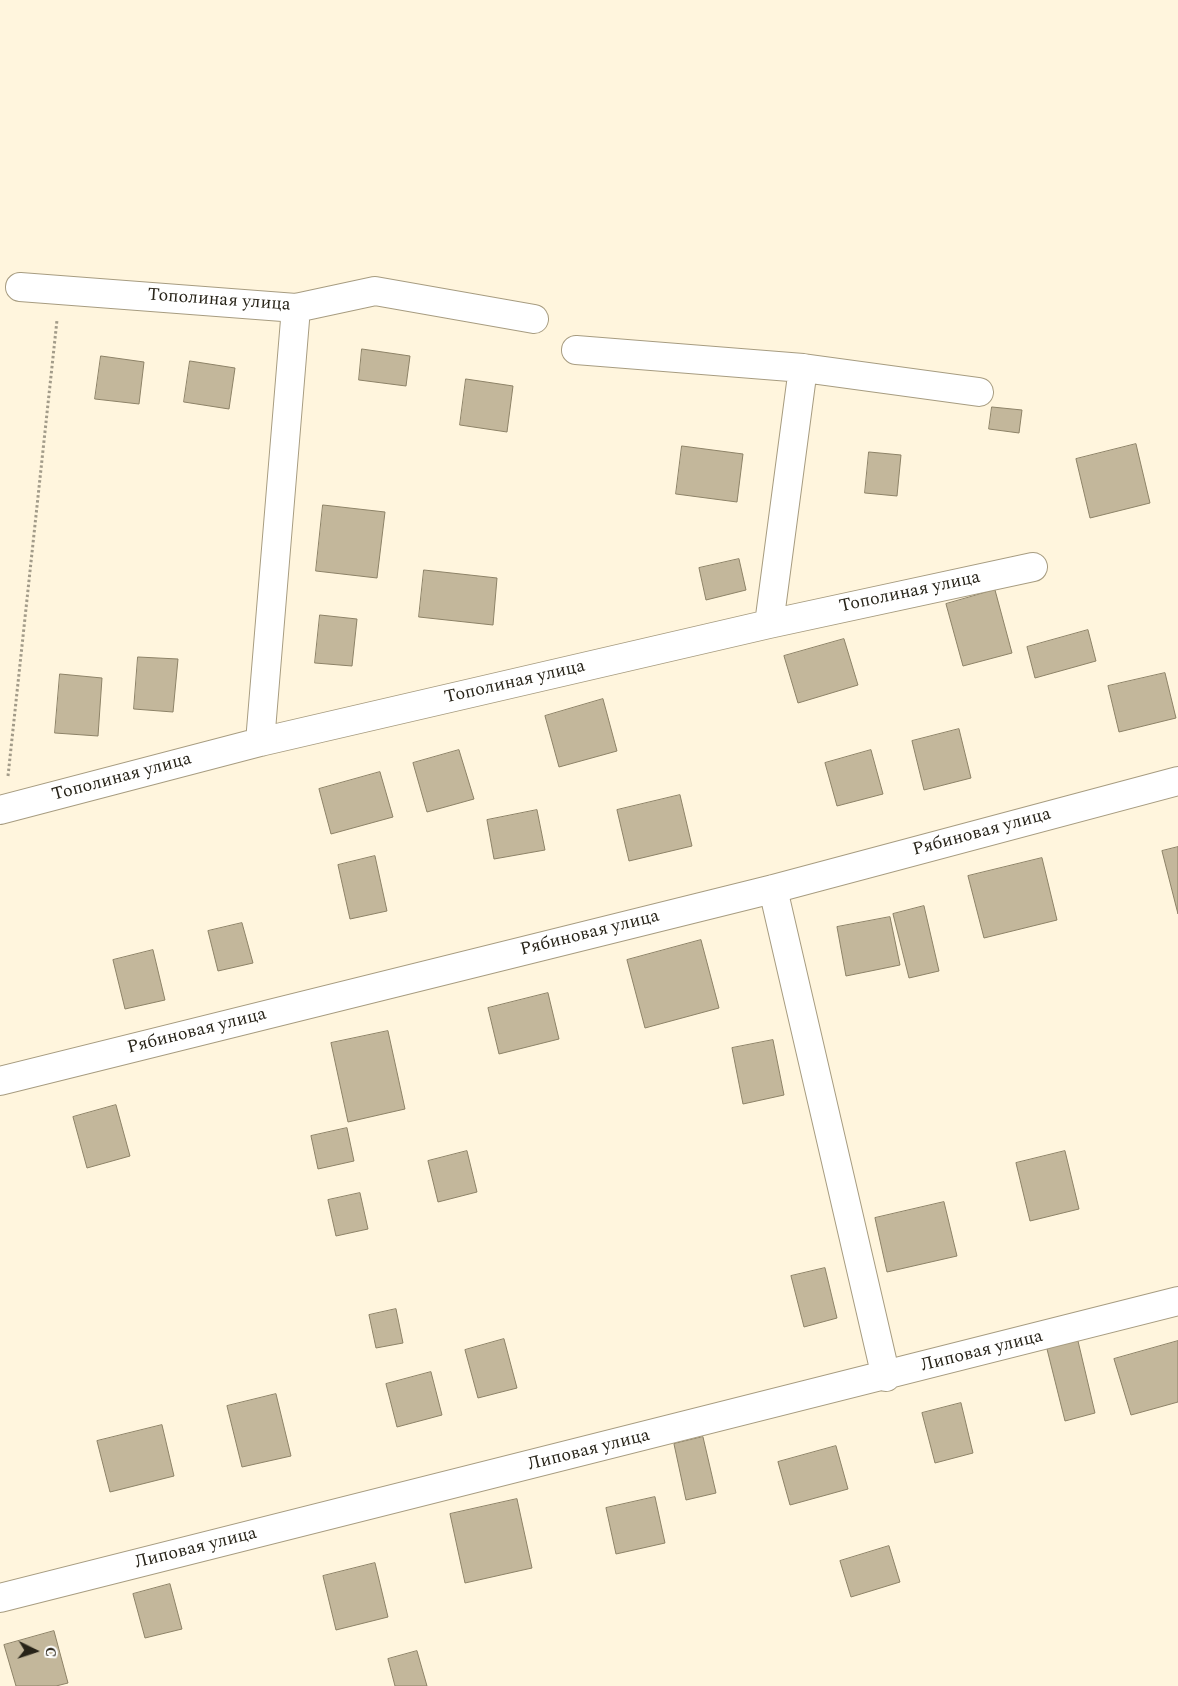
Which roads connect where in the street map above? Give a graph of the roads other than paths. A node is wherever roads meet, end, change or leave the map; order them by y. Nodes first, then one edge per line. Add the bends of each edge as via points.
1 (20, 287) dead end
2 (296, 308) junction
3 (534, 319) dead end
4 (576, 350) dead end
5 (803, 368) junction
6 (979, 392) dead end
7 (1034, 567) dead end
8 (769, 624) junction
9 (260, 742) junction
10 (1178, 781) edge
11 (2, 809) edge
12 (773, 889) junction
13 (0, 1081) edge
14 (1178, 1301) edge
15 (886, 1376) junction
16 (0, 1598) edge

1 - 2 street, Тополиная улица
2 - 3 street, Тополиная улица via 374,291
2 - 9 street
4 - 5 street
5 - 6 street
5 - 8 street
7 - 8 street, Тополиная улица
8 - 9 street, Тополиная улица
9 - 11 street, Тополиная улица
10 - 12 street, Рябиновая улица
12 - 13 street, Рябиновая улица
12 - 15 street
14 - 15 street, Липовая улица
15 - 16 street, Липовая улица

